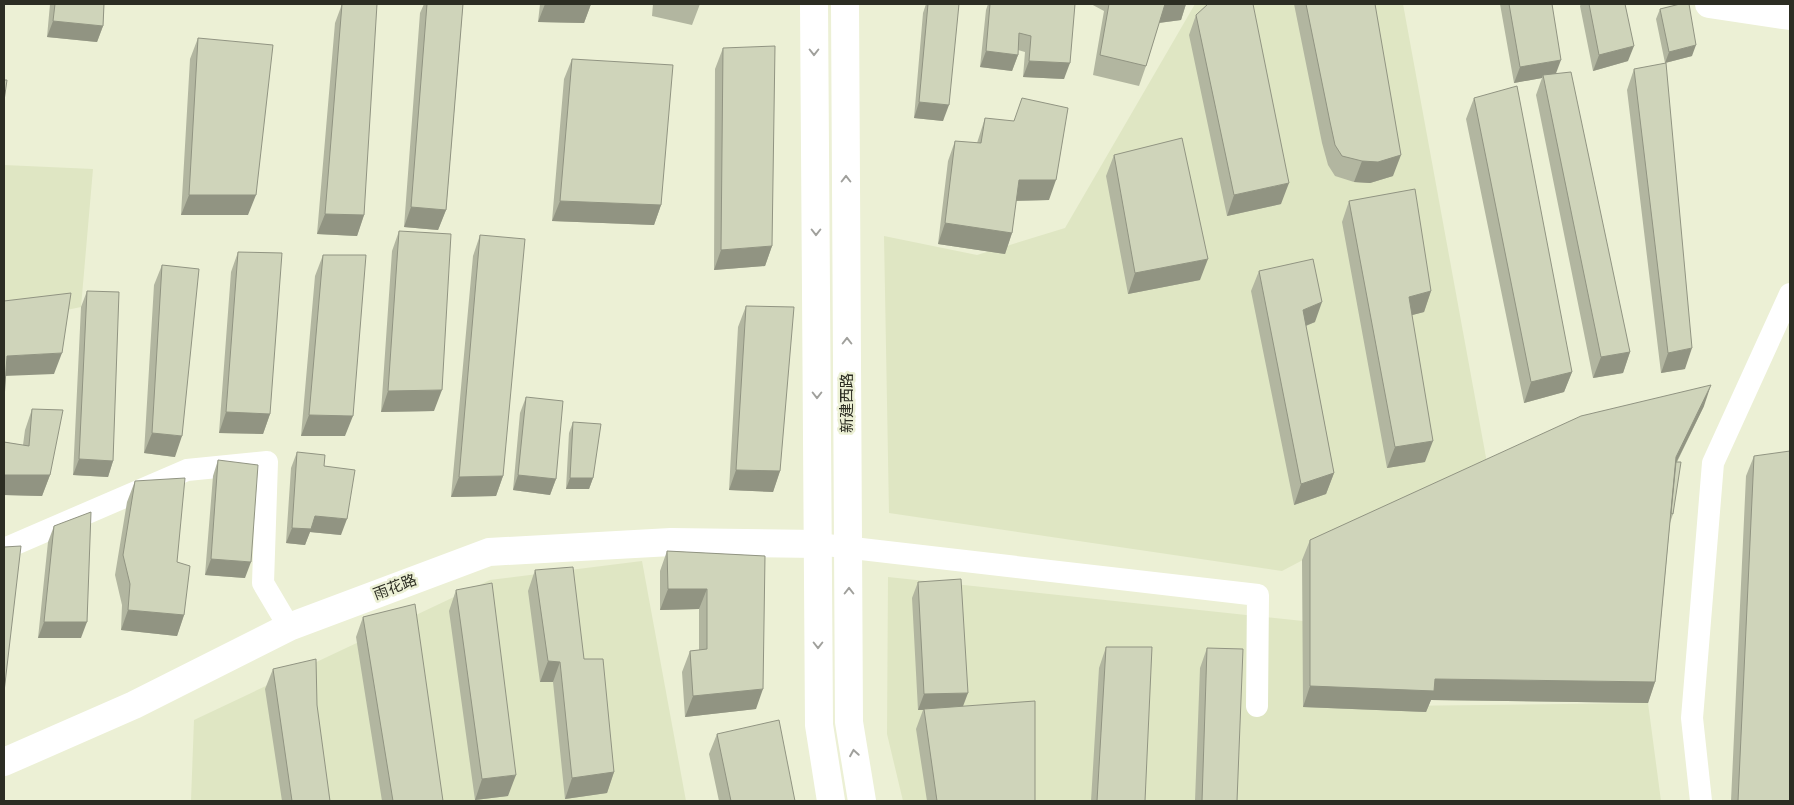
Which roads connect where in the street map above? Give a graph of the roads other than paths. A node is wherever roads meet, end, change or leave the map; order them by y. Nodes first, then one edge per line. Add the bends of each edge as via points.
1 (814, 4) edge
2 (845, 4) edge
3 (1709, 4) edge
4 (1790, 16) edge
5 (1790, 294) edge
6 (818, 544) junction
7 (848, 547) junction
8 (4, 549) edge
9 (289, 627) junction
10 (1257, 706) dead end
11 (4, 762) edge
12 (831, 801) edge
13 (862, 801) edge
14 (1701, 801) edge

1 -> 6 main road, 新建西路
7 -> 2 main road, 新建西路
3 - 4 main road
5 - 14 street via 1713,463 1692,718
6 - 7 street
6 - 9 main road, 雨花路 via 671,542 489,552
6 -> 12 main road, 新建西路 via 819,725
7 - 10 street via 1258,595
13 -> 7 main road, 新建西路 via 849,722
8 - 9 street via 187,470 267,462 263,582
9 - 11 main road, 雨花路 via 134,705

